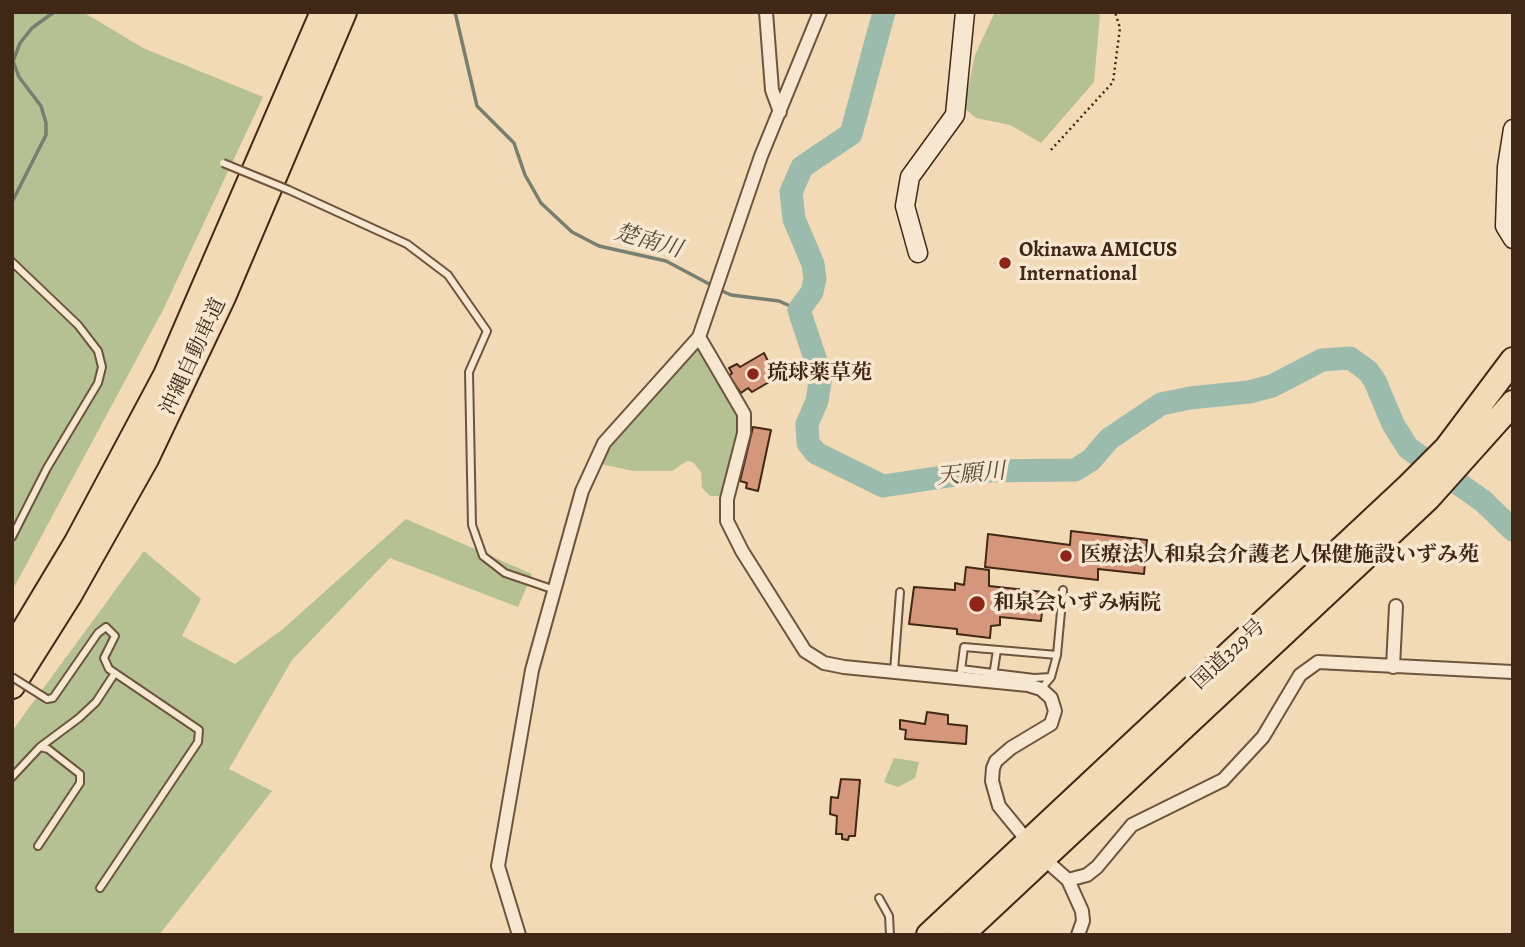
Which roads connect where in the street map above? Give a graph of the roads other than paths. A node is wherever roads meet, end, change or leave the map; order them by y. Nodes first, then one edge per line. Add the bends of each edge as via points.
1 (324, 12) edge
2 (344, 12) edge
3 (765, 12) edge
4 (820, 12) edge
5 (965, 12) edge
6 (780, 112) junction
7 (1513, 129) edge
8 (223, 163) dead end
9 (1513, 239) edge
10 (918, 253) dead end
11 (12, 262) edge
12 (699, 337) junction
13 (1513, 360) edge
14 (1513, 403) edge
15 (1455, 454) junction
16 (12, 537) edge
17 (552, 589) junction
18 (1063, 590) dead end
19 (900, 592) dead end
20 (1396, 606) dead end
21 (12, 650) edge
22 (997, 650) junction
23 (1057, 655) junction
24 (1393, 667) junction
25 (894, 671) junction
26 (1513, 672) edge
27 (115, 673) junction
28 (961, 673) junction
29 (12, 677) edge
30 (1051, 677) junction
31 (992, 678) junction
32 (12, 686) edge
33 (1041, 689) junction
34 (40, 747) junction
35 (12, 777) edge
36 (38, 846) dead end
37 (1036, 850) junction
38 (1069, 880) junction
39 (100, 888) dead end
40 (879, 898) dead end
41 (519, 935) edge
42 (890, 935) edge
43 (929, 935) edge
44 (961, 935) edge
45 (1078, 935) edge

1 - 21 highway, 沖縄自動車道 via 166,375 77,542
2 - 32 highway, 沖縄自動車道 via 223,297 145,459 77,582
3 - 6 street via 772,90
4 - 6 street
5 - 10 street via 955,115 910,177 905,206
6 - 12 street
7 - 9 street via 1505,226
8 - 17 lane, bridge via 407,244 448,275 487,331 469,372 472,525 483,556 505,573
11 - 16 lane via 78,326 99,351 102,367 99,383
12 - 17 street via 604,443 582,491
12 - 25 street via 744,414 744,433 727,499 727,521 742,551 805,651 824,663
13 - 15 highway, 国道329号
14 - 15 highway, 国道329号
15 - 37 highway, 国道329号
17 - 41 street via 498,866
18 - 23 lane
19 - 25 lane
20 - 24 street
22 - 23 lane
22 - 28 lane via 964,647
22 - 31 lane
23 - 30 lane
24 - 26 street
24 - 38 street via 1318,662 1308,668 1256,746 1223,780 1132,825 1097,867
25 - 28 street
27 - 29 lane, bridge via 105,664 115,636 106,627 53,698 47,699
27 - 34 lane via 96,702
27 - 39 lane via 191,722 200,736
28 - 31 street
30 - 31 lane
30 - 33 lane
31 - 33 street
33 - 37 street via 1055,710 1051,724 996,761 992,781 999,806
34 - 35 lane
34 - 36 lane via 72,766 81,779
37 - 38 street
37 - 43 highway, 国道329号
37 - 44 highway, 国道329号
38 - 45 street via 1082,911
40 - 42 lane via 889,916

